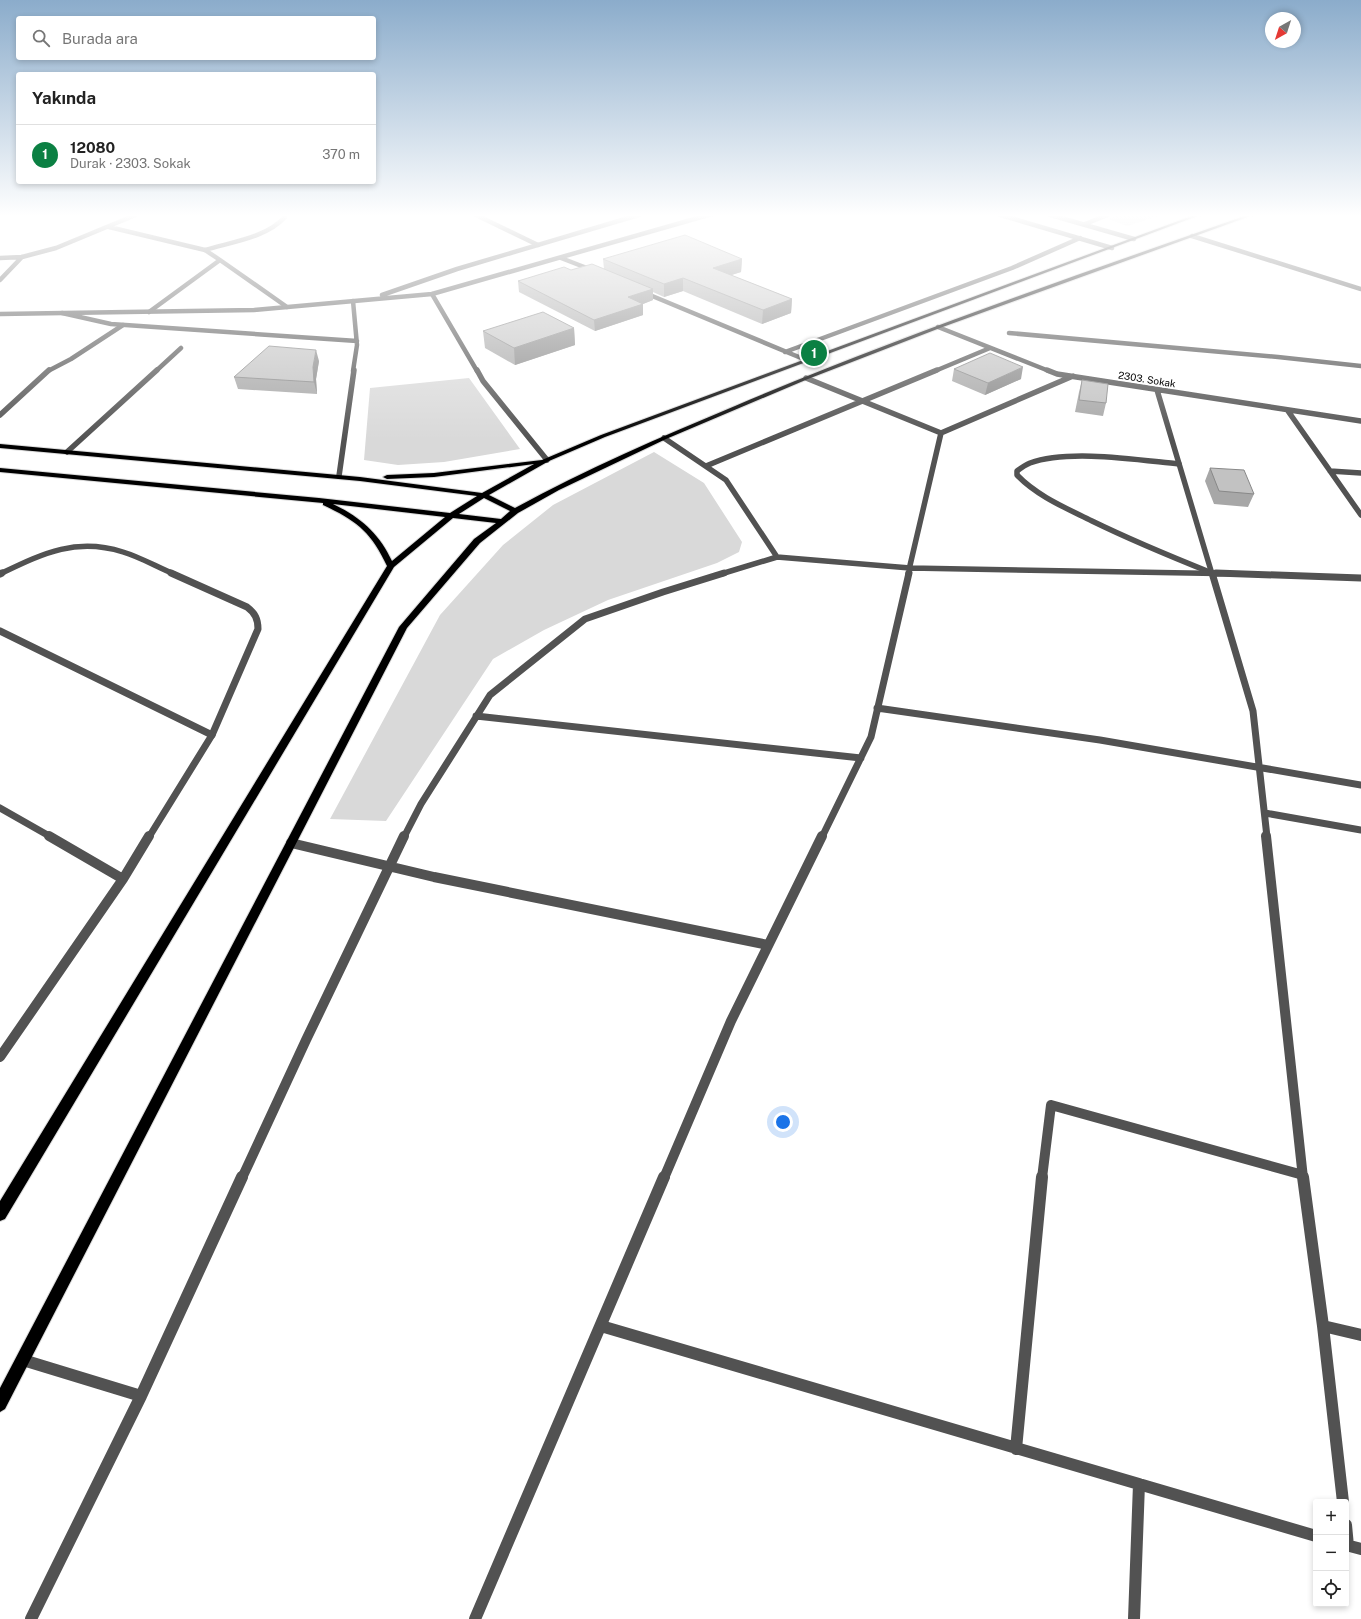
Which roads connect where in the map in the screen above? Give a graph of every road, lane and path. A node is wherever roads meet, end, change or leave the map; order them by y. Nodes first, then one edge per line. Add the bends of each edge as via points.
1 (180, 290) edge
2 (262, 290) edge
3 (397, 290) edge
4 (448, 290) edge
5 (954, 290) edge
6 (998, 290) edge
7 (1043, 290) edge
8 (641, 291) edge
9 (432, 294) junction
10 (370, 299) junction
11 (353, 301) junction
12 (287, 307) junction
13 (149, 312) junction
14 (62, 313) junction
15 (0, 314) edge
16 (123, 325) junction
17 (938, 327) junction
18 (1009, 333) dead end
19 (357, 341) junction
20 (181, 348) dead end
21 (990, 348) junction
22 (785, 352) junction
23 (806, 360) junction
24 (1361, 366) edge
25 (1073, 376) junction
26 (806, 378) junction
27 (1157, 390) junction
28 (861, 401) junction
29 (1288, 410) junction
30 (0, 415) edge
31 (1361, 421) edge
32 (941, 433) junction
33 (664, 438) junction
34 (0, 446) edge
35 (67, 452) junction
36 (547, 460) junction
37 (1180, 464) junction
38 (706, 466) junction
39 (0, 470) edge
40 (1330, 471) junction
41 (1361, 473) edge
42 (339, 476) junction
43 (360, 478) junction
44 (484, 495) junction
45 (318, 500) junction
46 (515, 512) junction
47 (452, 515) junction
48 (1361, 515) edge
49 (502, 521) junction
50 (777, 557) junction
51 (391, 566) junction
52 (910, 568) junction
53 (1212, 573) junction
54 (0, 574) edge
55 (1361, 578) edge
56 (0, 631) edge
57 (877, 708) junction
58 (476, 716) junction
59 (212, 735) junction
60 (861, 758) junction
61 (1260, 768) junction
62 (1361, 785) edge
63 (0, 808) edge
64 (1265, 813) junction
65 (1361, 830) edge
66 (291, 843) junction
67 (389, 865) junction
68 (123, 879) junction
69 (768, 946) junction
70 (0, 1057) edge
71 (1303, 1175) junction
72 (0, 1214) edge
73 (601, 1326) junction
74 (1323, 1326) junction
75 (1361, 1335) edge
76 (23, 1360) junction
77 (141, 1396) junction
78 (0, 1404) edge
79 (1016, 1449) junction
80 (1139, 1484) junction
81 (1343, 1499) edge
82 (1313, 1535) edge
83 (1349, 1535) edge
84 (1352, 1547) edge
85 (31, 1619) edge
86 (475, 1619) edge
87 (1134, 1619) edge

1 - 13 street
2 - 12 street
3 - 10 street
4 - 9 street
5 - 22 street
6 - 23 main road
7 - 17 main road
8 - 22 street
9 - 10 street
9 - 36 street via 483,381
10 - 11 street
11 - 12 street
11 - 19 street
12 - 13 street
13 - 14 street
14 - 15 street
14 - 16 street
16 - 19 street
16 - 30 street via 71,359 49,370
17 - 21 street, 2303. Sokak
17 - 26 main road
18 - 24 street
19 - 42 street
20 - 35 street
21 - 25 street, 2303. Sokak via 1057,374
21 - 28 street
22 - 23 street
23 - 36 main road via 603,436
25 - 27 street, 2303. Sokak
25 - 32 street
26 - 28 street
26 - 33 main road
27 - 29 street, 2303. Sokak
27 - 37 street
28 - 32 street
28 - 38 street
29 - 31 street, 2303. Sokak
29 - 40 street
32 - 52 street
33 - 38 street
33 - 46 main road via 556,488
34 - 35 main road
35 - 42 main road
36 - 43 main road via 434,475
36 - 44 main road
37 - 53 street
37 - 53 street via 1092,456 1065,457 1026,464 1017,471 1017,475 1023,483 1062,505 1138,543
38 - 50 street via 726,480
39 - 45 main road
40 - 41 street
40 - 48 street
42 - 43 main road
43 - 44 main road
44 - 46 main road
44 - 47 main road
45 - 47 main road
45 - 51 main road via 351,516 373,533
46 - 49 main road
47 - 49 main road
47 - 51 main road
49 - 66 main road via 477,541 403,627
50 - 52 street
50 - 58 street via 585,619 490,695
51 - 72 main road
52 - 53 street
52 - 57 street
53 - 55 street
53 - 61 street via 1253,711
54 - 59 street via 47,552 76,547 102,547 124,552 247,607 258,622 258,629
56 - 59 street
57 - 60 street via 871,737
57 - 61 street via 1100,740
58 - 60 street
58 - 67 street via 421,804
59 - 68 street
60 - 69 street
61 - 62 street
61 - 64 street
63 - 68 street
64 - 65 street
64 - 71 street
66 - 67 street
66 - 76 main road
67 - 69 street via 434,877
67 - 77 street
68 - 70 street
69 - 73 street via 731,1021
71 - 74 street
71 - 79 street via 1051,1105 1037,1219
73 - 79 street
73 - 86 street
74 - 75 street
74 - 81 street
76 - 77 street
76 - 78 main road
77 - 85 street
79 - 80 street
80 - 82 street
80 - 87 street
83 - 84 street

